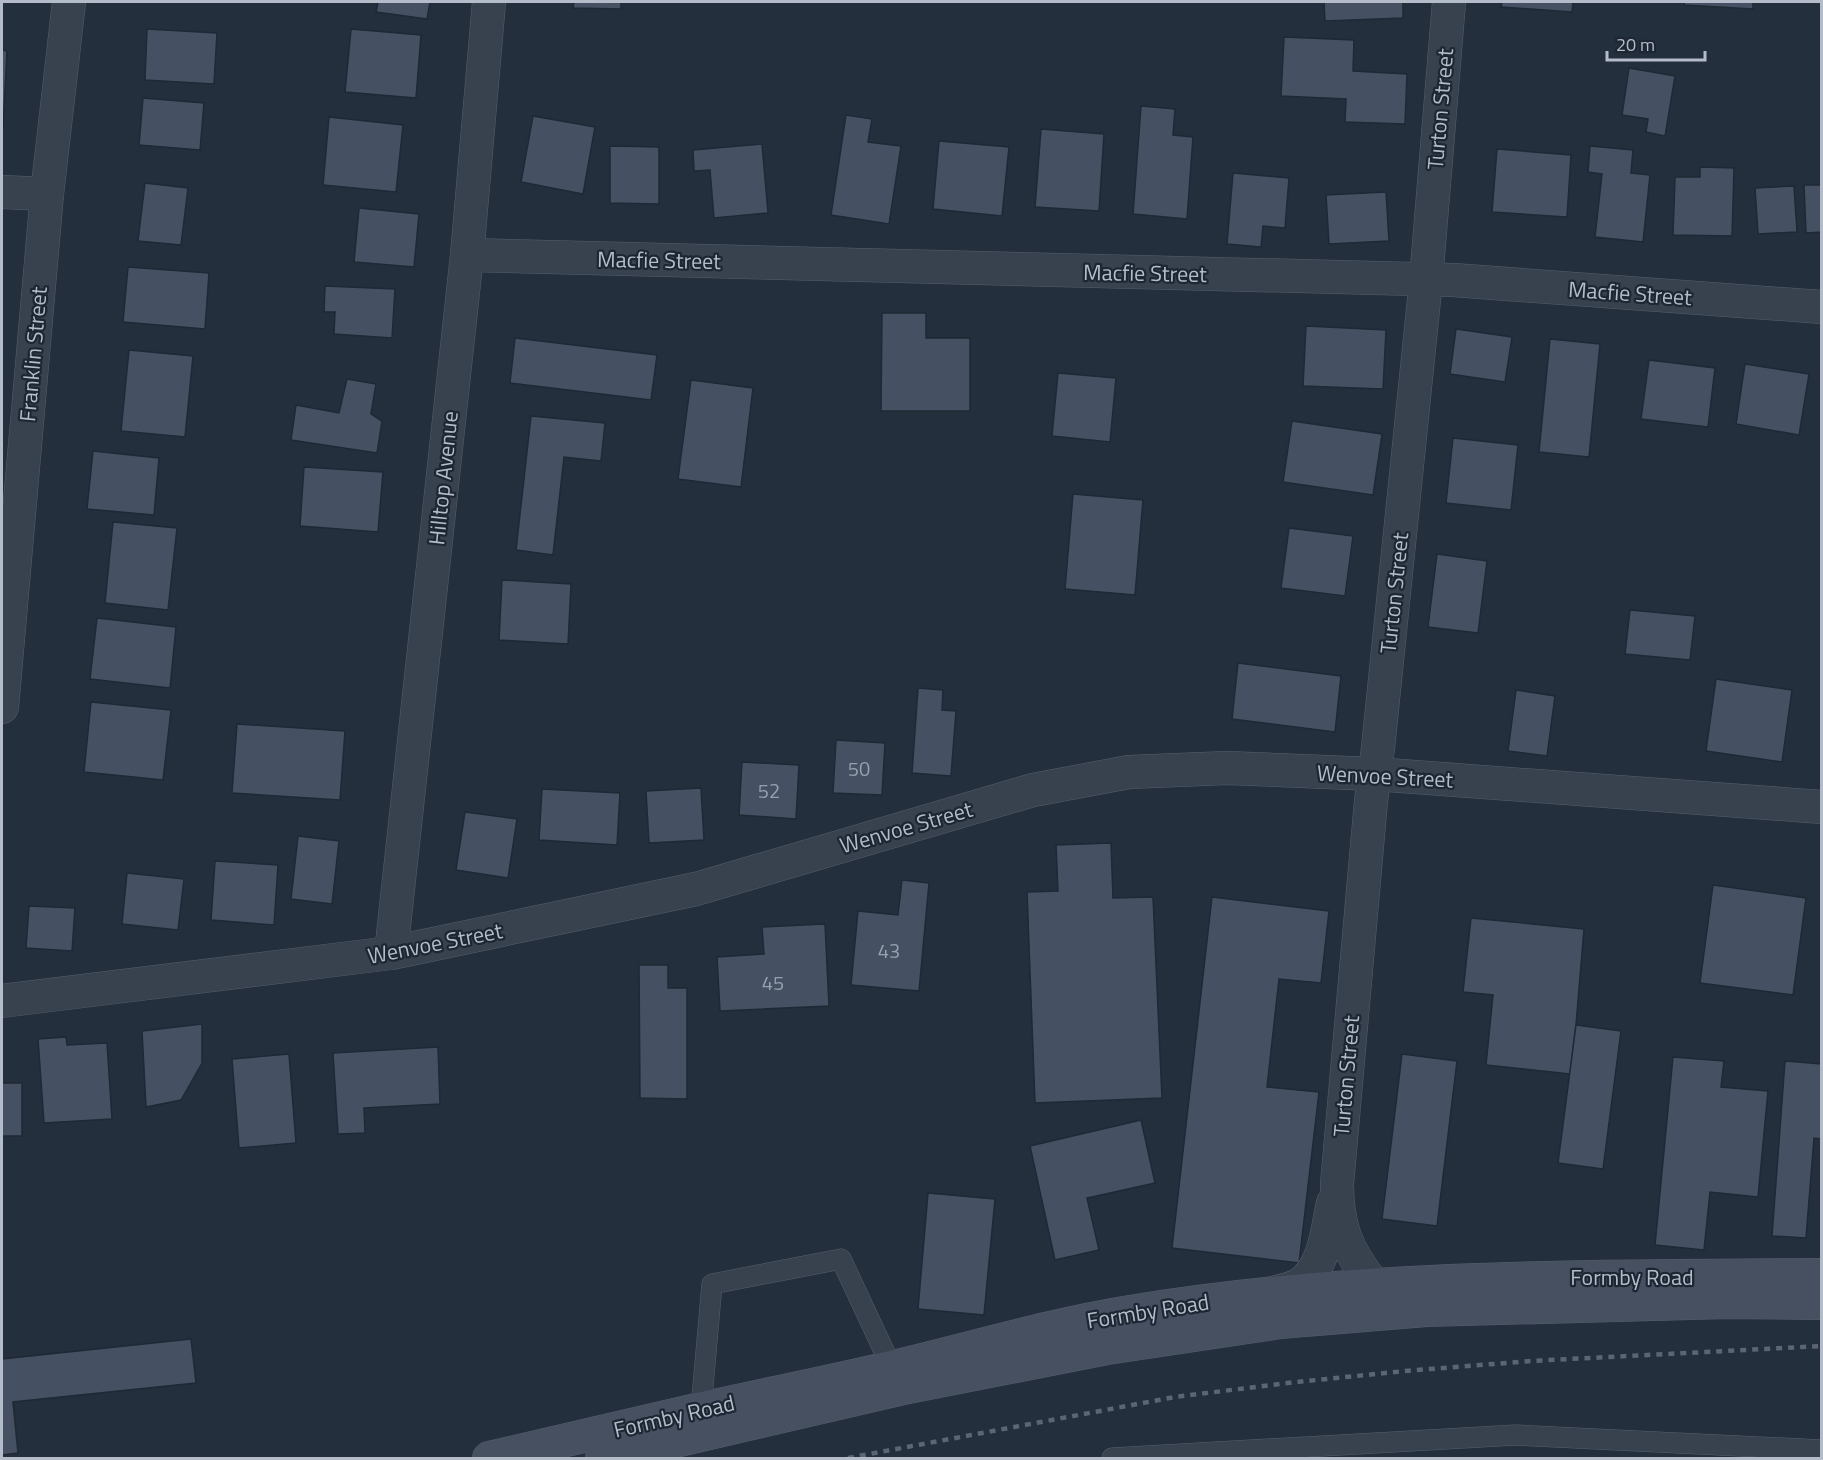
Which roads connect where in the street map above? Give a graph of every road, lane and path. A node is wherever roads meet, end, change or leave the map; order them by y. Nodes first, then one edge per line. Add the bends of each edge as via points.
1 (69, 2) edge
2 (489, 2) edge
3 (1449, 2) edge
4 (2, 192) edge
5 (47, 194) junction
6 (467, 255) junction
7 (1426, 280) junction
8 (1821, 307) edge
9 (2, 707) edge
10 (1374, 774) junction
11 (1821, 807) edge
12 (391, 953) junction
13 (2, 1001) edge
14 (1337, 1184) junction
15 (1821, 1275) edge
16 (1374, 1285) junction
17 (1270, 1294) junction
18 (1821, 1303) edge
19 (892, 1368) junction
20 (701, 1409) junction
21 (1821, 1450) edge
22 (489, 1458) edge
23 (602, 1458) edge
24 (1112, 1458) edge

1 - 5 street, Franklin Street
2 - 6 street, Hilltop Avenue
3 - 7 street, Turton Street
4 - 5 street
5 - 9 street, Franklin Street
6 - 7 street, Macfie Street
6 - 12 street, Hilltop Avenue
7 - 8 street, Macfie Street
7 - 10 street, Turton Street
10 - 11 street, Wenvoe Street
10 - 12 street, Wenvoe Street via 1227,768 1129,772 1033,790 696,889
10 - 14 street, Turton Street
12 - 13 street, Wenvoe Street
14 - 16 street, Turton Street via 1341,1229 1348,1247
14 - 17 street, Turton Street via 1318,1263 1297,1286
15 - 16 main road, Formby Road via 1512,1278
16 - 17 main road, Formby Road
17 - 19 main road, Formby Road via 1122,1313
18 - 23 main road, Formby Road via 1426,1310 1280,1322 1107,1347
19 - 20 main road, Formby Road
19 - 20 lane via 841,1259 712,1284
20 - 22 main road, Formby Road
21 - 24 lane via 1516,1435

